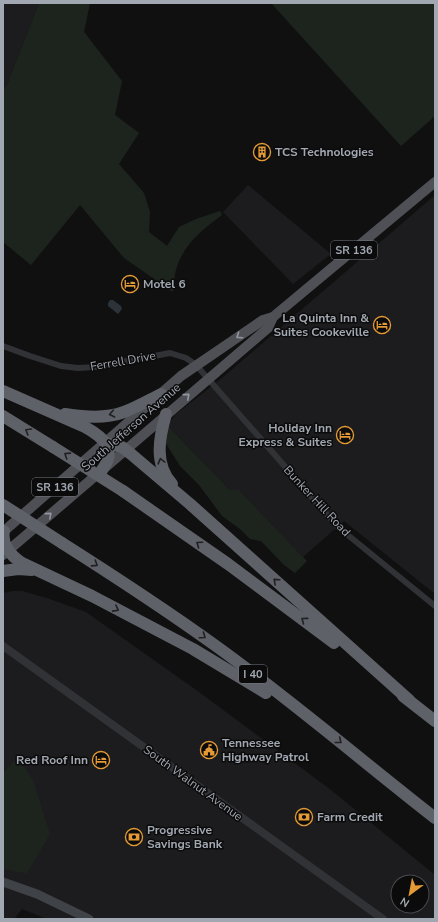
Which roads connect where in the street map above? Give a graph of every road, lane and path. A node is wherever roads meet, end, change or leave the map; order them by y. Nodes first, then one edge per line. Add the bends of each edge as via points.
1 (435, 182) edge
2 (273, 317) junction
3 (3, 346) edge
4 (196, 365) junction
5 (208, 378) junction
6 (3, 391) edge
7 (161, 394) junction
8 (33, 404) junction
9 (166, 414) junction
10 (3, 416) edge
11 (105, 443) junction
12 (126, 449) junction
13 (102, 470) junction
14 (190, 504) junction
15 (3, 505) edge
16 (4, 531) edge
17 (5, 552) edge
18 (3, 570) edge
19 (39, 570) junction
20 (433, 602) edge
21 (3, 646) edge
22 (410, 700) junction
23 (435, 721) edge
24 (325, 730) junction
25 (435, 818) edge
26 (3, 882) edge
27 (88, 919) edge
28 (383, 919) edge

1 - 2 main road, South Jefferson Avenue / SR 136
2 -> 4 main road, South Jefferson Avenue / SR 136 via 263,320
2 - 5 main road, South Jefferson Avenue / SR 136 via 268,328
3 - 4 street, Ferrell Drive via 61,366 78,368 170,353 186,358
4 - 5 street, Bunker Hill Road
4 - 7 main road, South Jefferson Avenue / SR 136
9 -> 5 main road, South Jefferson Avenue / SR 136
5 - 20 street, Bunker Hill Road via 338,527
6 - 8 highway
7 -> 8 highway via 124,412 106,416 65,414
7 - 11 main road, South Jefferson Avenue / SR 136
8 - 11 highway via 85,427
9 - 12 main road, South Jefferson Avenue / SR 136
14 -> 9 highway via 166,478 159,459
22 -> 10 highway, bridge via 228,564 123,492
11 - 12 highway
11 - 13 highway via 109,449
11 - 16 main road, South Jefferson Avenue / SR 136
12 - 13 main road, South Jefferson Avenue / SR 136
12 - 14 highway
17 -> 13 main road, South Jefferson Avenue / SR 136
22 -> 14 highway
15 -> 24 highway, I 40, bridge via 156,603
16 - 17 highway
17 - 19 highway
18 - 19 highway
19 -> 24 highway via 193,650
21 - 28 street, South Walnut Avenue
22 - 23 highway
24 -> 25 highway, I 40
26 - 27 main road via 37,894

